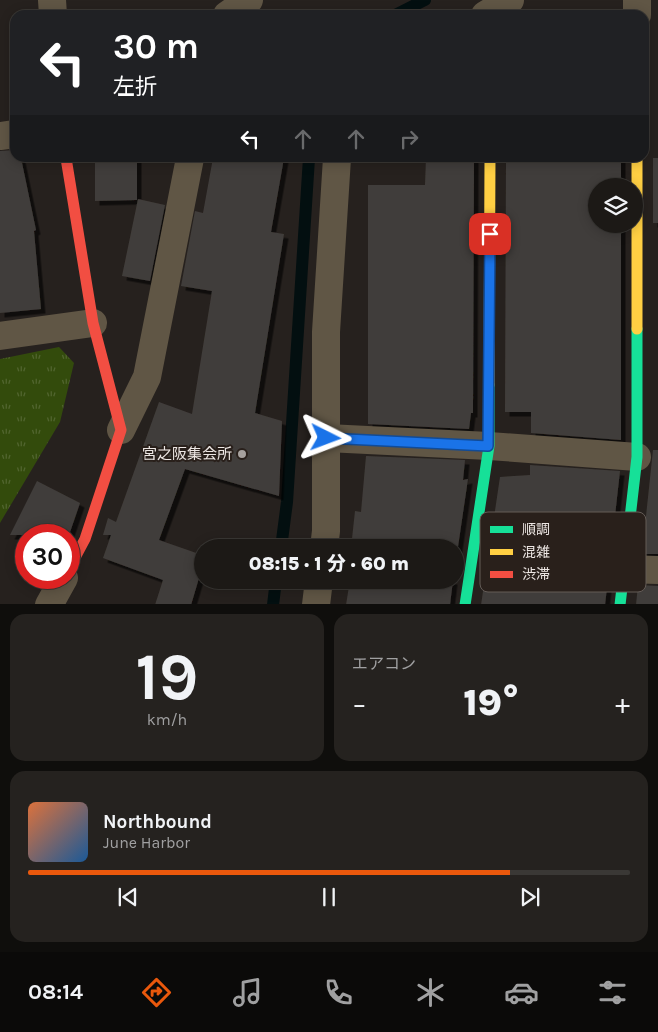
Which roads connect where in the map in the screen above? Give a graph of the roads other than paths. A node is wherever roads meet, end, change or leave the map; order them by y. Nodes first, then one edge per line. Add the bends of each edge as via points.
1 (249, 0) edge
2 (234, 10) edge
3 (67, 162) edge
4 (189, 162) edge
5 (338, 162) edge
6 (490, 162) edge
7 (637, 162) edge
8 (93, 323) junction
9 (0, 336) edge
10 (121, 430) junction
11 (326, 438) junction
12 (488, 446) junction
13 (637, 457) junction
14 (631, 512) edge
15 (325, 539) edge
16 (80, 548) edge
17 (58, 589) edge
18 (318, 589) edge
19 (49, 604) edge
20 (316, 604) edge
21 (465, 604) edge

1 - 2 street
3 - 8 street
4 - 10 street via 147,377
5 - 11 street via 326,332
6 - 12 street
7 - 13 street
8 - 9 street
8 - 10 street
10 - 16 street
11 - 12 street
11 - 15 street
12 - 13 street
12 - 21 street
13 - 14 street
17 - 19 street
18 - 20 street

